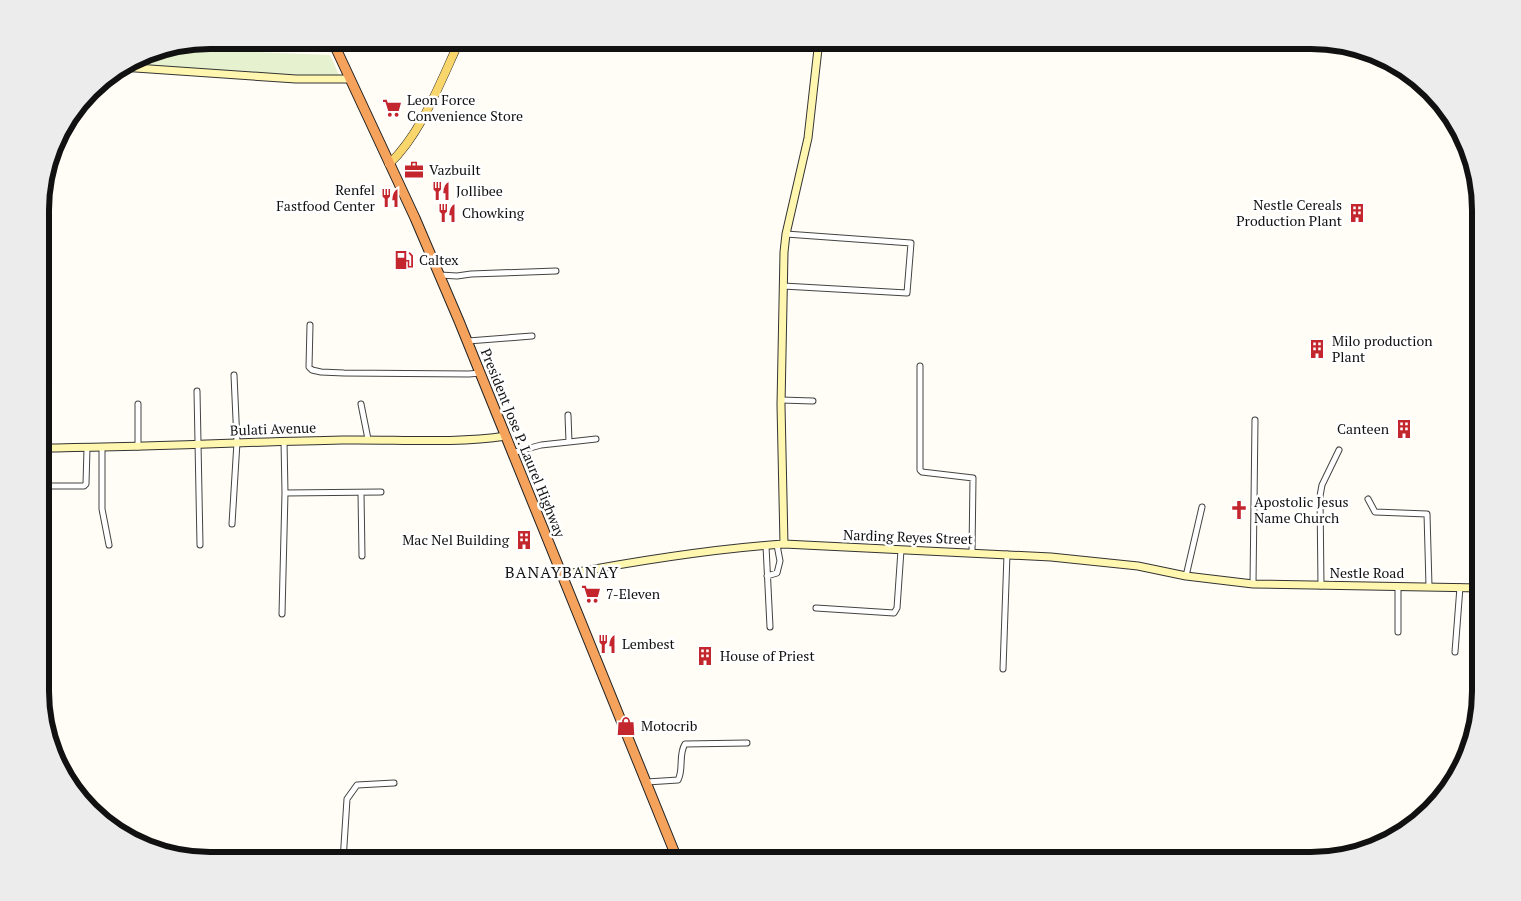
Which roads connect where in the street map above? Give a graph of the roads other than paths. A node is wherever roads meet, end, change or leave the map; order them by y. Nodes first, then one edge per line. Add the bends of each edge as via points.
1 (336, 49) edge
2 (456, 49) edge
3 (818, 49) edge
4 (133, 68) edge
5 (350, 79) junction
6 (390, 164) junction
7 (786, 234) junction
8 (556, 271) dead end
9 (440, 275) junction
10 (783, 286) junction
11 (310, 325) dead end
12 (532, 336) dead end
13 (468, 342) junction
14 (920, 366) dead end
15 (480, 373) junction
16 (234, 375) dead end
17 (197, 391) dead end
18 (781, 400) junction
19 (813, 402) dead end
20 (138, 404) dead end
21 (361, 404) dead end
22 (568, 415) dead end
23 (1255, 420) dead end
24 (506, 436) junction
25 (368, 439) junction
26 (596, 439) dead end
27 (284, 441) junction
28 (237, 442) junction
29 (569, 442) junction
30 (199, 444) junction
31 (102, 447) junction
32 (138, 447) junction
33 (49, 448) edge
34 (87, 448) junction
35 (1339, 450) dead end
36 (512, 453) junction
37 (49, 486) edge
38 (285, 492) junction
39 (380, 492) dead end
40 (361, 493) junction
41 (1368, 499) dead end
42 (1202, 506) dead end
43 (232, 524) dead end
44 (781, 544) junction
45 (109, 545) dead end
46 (200, 545) dead end
47 (766, 546) junction
48 (901, 550) junction
49 (972, 552) junction
50 (1008, 554) junction
51 (362, 556) dead end
52 (562, 575) junction
53 (767, 576) junction
54 (1186, 576) junction
55 (1254, 584) junction
56 (1321, 586) junction
57 (1398, 586) junction
58 (1429, 586) junction
59 (1460, 587) junction
60 (1472, 588) edge
61 (816, 608) dead end
62 (282, 614) dead end
63 (770, 627) dead end
64 (1398, 632) dead end
65 (1455, 652) dead end
66 (1003, 668) dead end
67 (747, 743) dead end
68 (646, 782) junction
69 (394, 784) dead end
70 (343, 852) edge
71 (674, 852) edge

1 - 5 highway, President Jose P. Laurel Highway
2 - 6 main road via 422,118 403,150
3 - 7 street via 808,138
4 - 5 street via 296,79
5 - 6 highway, President Jose P. Laurel Highway
6 - 9 highway, President Jose P. Laurel Highway
7 - 10 street
7 - 10 street via 911,244 907,293
8 - 9 street
9 - 13 highway, President Jose P. Laurel Highway
10 - 18 street
11 - 15 street via 309,367 312,370 370,374
12 - 13 street
13 - 15 highway, President Jose P. Laurel Highway
14 - 49 street via 920,470 974,478
15 - 24 highway, President Jose P. Laurel Highway
16 - 28 street
17 - 30 street
18 - 19 street
18 - 44 street
20 - 32 street
21 - 25 street
22 - 29 street
23 - 55 street
24 - 25 street, Bulati Avenue via 466,440
24 - 36 highway, President Jose P. Laurel Highway
25 - 27 street, Bulati Avenue
26 - 29 street
27 - 28 street, Bulati Avenue
27 - 38 street
28 - 30 street, Bulati Avenue
28 - 43 street
29 - 36 street
30 - 32 street, Bulati Avenue
30 - 46 street
31 - 32 street, Bulati Avenue
31 - 34 street, Bulati Avenue
31 - 45 street via 102,509
33 - 34 street, Bulati Avenue
34 - 37 street via 86,484
35 - 56 street via 1320,496
36 - 52 highway, President Jose P. Laurel Highway
38 - 40 street
38 - 62 street
39 - 40 street
40 - 51 street
41 - 58 street via 1375,512 1427,514
42 - 54 street
44 - 47 street, Narding Reyes Street
44 - 48 street, Narding Reyes Street
44 - 53 street via 780,567 777,573
47 - 52 street, Narding Reyes Street via 647,559
47 - 53 street
48 - 49 street, Narding Reyes Street
48 - 61 street via 894,613
49 - 50 street, Narding Reyes Street
50 - 54 street, Narding Reyes Street via 1129,565
50 - 66 street
52 - 68 highway, President Jose P. Laurel Highway
53 - 63 street
54 - 55 street, Narding Reyes Street
55 - 56 street, Nestle Road
56 - 57 street, Nestle Road
57 - 58 street, Nestle Road
57 - 64 street
58 - 59 street, Nestle Road
59 - 60 street, Nestle Road
59 - 65 street
67 - 68 street via 686,744 682,749 678,780
68 - 71 highway, President Jose P. Laurel Highway
69 - 70 street via 356,785 345,810

